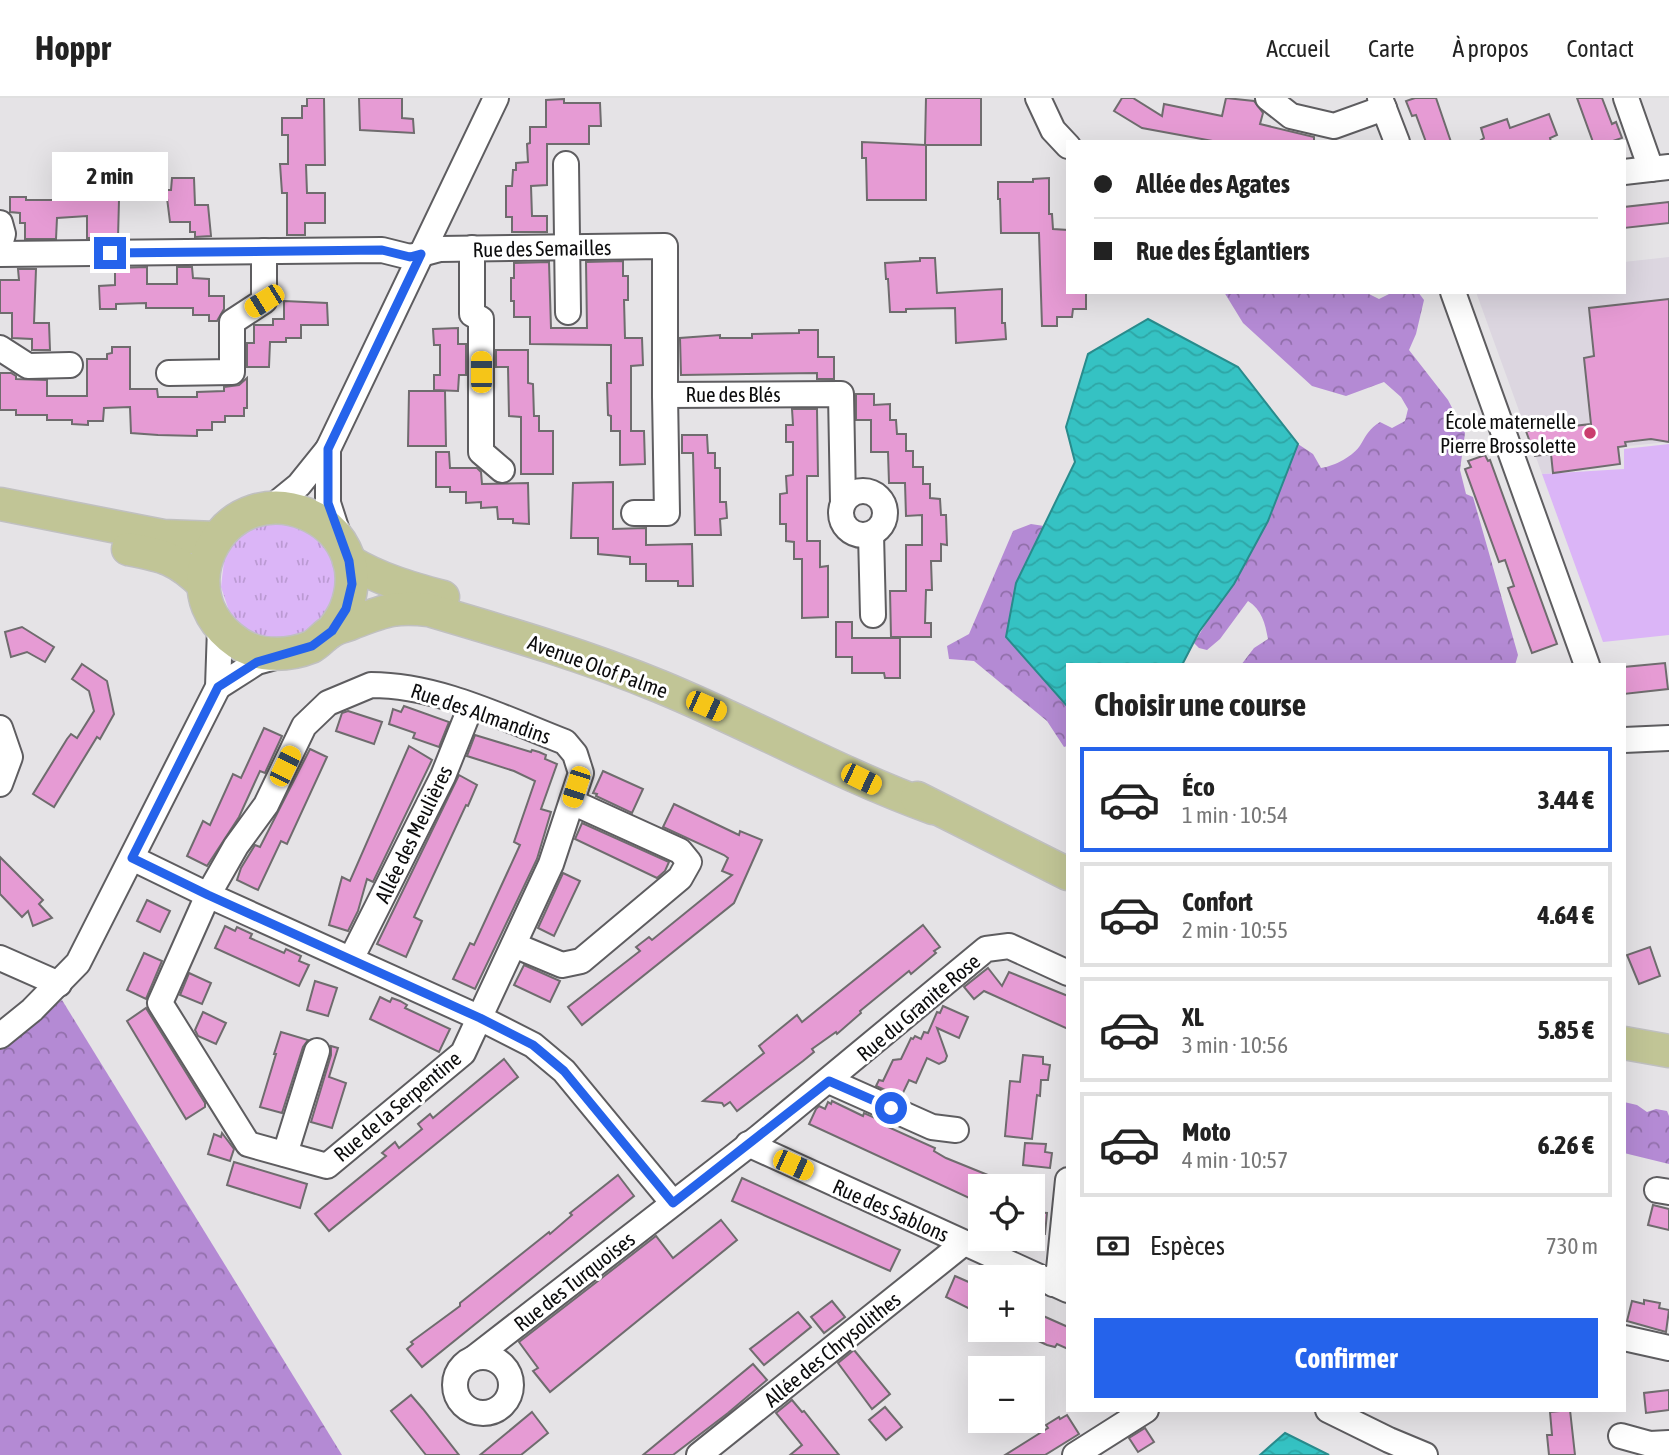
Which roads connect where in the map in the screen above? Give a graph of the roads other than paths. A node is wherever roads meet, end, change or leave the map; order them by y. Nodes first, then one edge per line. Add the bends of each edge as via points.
1 (496, 98) edge
2 (1038, 98) edge
3 (1268, 98) edge
4 (1626, 98) edge
5 (1382, 103) edge
6 (1396, 140) edge
7 (1066, 144) edge
8 (566, 164) dead end
9 (1660, 168) edge
10 (1626, 172) edge
11 (0, 223) edge
12 (0, 245) edge
13 (665, 246) joint
14 (567, 247) junction
15 (472, 248) junction
16 (264, 251) junction
17 (0, 254) edge
18 (421, 254) junction
19 (1453, 294) edge
20 (568, 312) dead end
21 (0, 348) edge
22 (70, 365) dead end
23 (169, 373) dead end
24 (665, 395) junction
25 (328, 449) junction
26 (502, 470) dead end
27 (0, 503) edge
28 (843, 503) junction
29 (272, 507) junction
30 (634, 513) dead end
31 (0, 522) edge
32 (871, 534) junction
33 (216, 538) junction
34 (345, 551) junction
35 (203, 584) junction
36 (873, 615) dead end
37 (220, 628) junction
38 (332, 631) junction
39 (287, 654) junction
40 (1586, 663) edge
41 (218, 687) junction
42 (471, 706) junction
43 (0, 728) edge
44 (1669, 738) edge
45 (1626, 740) edge
46 (0, 784) edge
47 (572, 802) junction
48 (933, 808) junction
49 (132, 858) junction
50 (1066, 873) edge
51 (208, 895) junction
52 (514, 944) junction
53 (0, 958) edge
54 (351, 959) junction
55 (1066, 973) edge
56 (59, 984) junction
57 (480, 1018) junction
58 (0, 1036) edge
59 (1626, 1043) edge
60 (317, 1051) dead end
61 (1669, 1051) edge
62 (1626, 1060) edge
63 (1669, 1065) edge
64 (829, 1081) junction
65 (956, 1130) dead end
66 (748, 1144) junction
67 (285, 1154) junction
68 (1066, 1200) edge
69 (673, 1203) junction
70 (964, 1243) junction
71 (1060, 1287) edge
72 (1626, 1338) edge
73 (1669, 1348) edge
74 (474, 1358) dead end
75 (1143, 1412) edge
76 (1332, 1412) edge
77 (1622, 1436) dead end
78 (1669, 1443) edge
79 (699, 1455) edge
80 (1075, 1455) edge
81 (1426, 1455) edge

1 - 18 street
2 - 7 street
3 - 5 street via 1291,116 1334,126
4 - 9 street
5 - 6 street
8 - 14 street
9 - 10 street
11 - 12 street
13 - 14 street, Rue des Semailles
13 - 24 street, Rue des Blés
14 - 15 street, Rue des Semailles
14 - 20 street
15 - 18 street, Rue des Semailles
15 - 26 street via 472,314 481,318 481,452
16 - 17 street, Rue des Semailles
16 - 18 street, Rue des Semailles
16 - 23 street via 264,301 232,322 232,372
18 - 25 street
19 - 40 street
21 - 22 street via 28,366
24 - 28 street, Rue des Blés via 841,394
24 - 30 street via 667,513
25 - 29 street via 299,485
25 - 34 street via 328,503
27 - 33 main road via 163,536
28 - 32 street, Rue des Blés via 844,525 856,534
28 - 32 street via 860,490 880,497 886,518
29 - 33 main road, Avenue Olof Palme via 234,520
29 - 34 main road, Avenue Olof Palme via 305,512 325,523
31 - 35 main road via 160,555 182,565
32 - 36 street
33 - 35 main road
34 - 38 main road via 352,584 346,609
34 - 48 main road, Avenue Olof Palme via 366,571 402,586 510,615 706,686 797,730
35 - 37 main road via 208,607
37 - 39 main road via 261,653
37 - 41 street
38 - 39 main road, Avenue Olof Palme via 312,646
38 - 48 main road, Avenue Olof Palme via 372,614 407,607 429,610 660,687 880,789
39 - 41 street via 257,662
41 - 49 street
42 - 47 street, Rue des Almandins via 565,742 581,773
42 - 51 street, Rue des Almandins via 387,685 371,685 328,702 304,726 266,805
42 - 54 street, Allée des Meulières via 443,776
43 - 46 street via 10,757
44 - 45 street
47 - 52 street, Rue des Almandins via 551,864
47 - 52 street via 680,851 689,862 680,878 582,961 562,965
48 - 50 main road, Avenue Olof Palme
49 - 51 street
49 - 56 street via 78,963
51 - 54 street
51 - 67 street, Rue de la Serpentine via 160,1003 248,1144
52 - 57 street, Rue des Almandins
53 - 56 street
54 - 57 street
55 - 64 street, Rue du Granite Rose via 1009,946 986,949
56 - 58 street
57 - 67 street, Rue de la Serpentine via 463,1053 327,1166
57 - 69 street via 533,1045 564,1071
59 - 61 main road
60 - 67 street
62 - 63 main road
64 - 65 street via 932,1127
64 - 66 street, Rue du Granite Rose
66 - 69 street
66 - 70 street, Rue des Sablons
68 - 71 street
69 - 74 street, Rue des Turquoises
70 - 71 street, Rue des Sablons
70 - 79 street, Allée des Chrysolithes via 814,1380
72 - 73 street
75 - 80 street
76 - 81 street
77 - 78 street via 1650,1444

